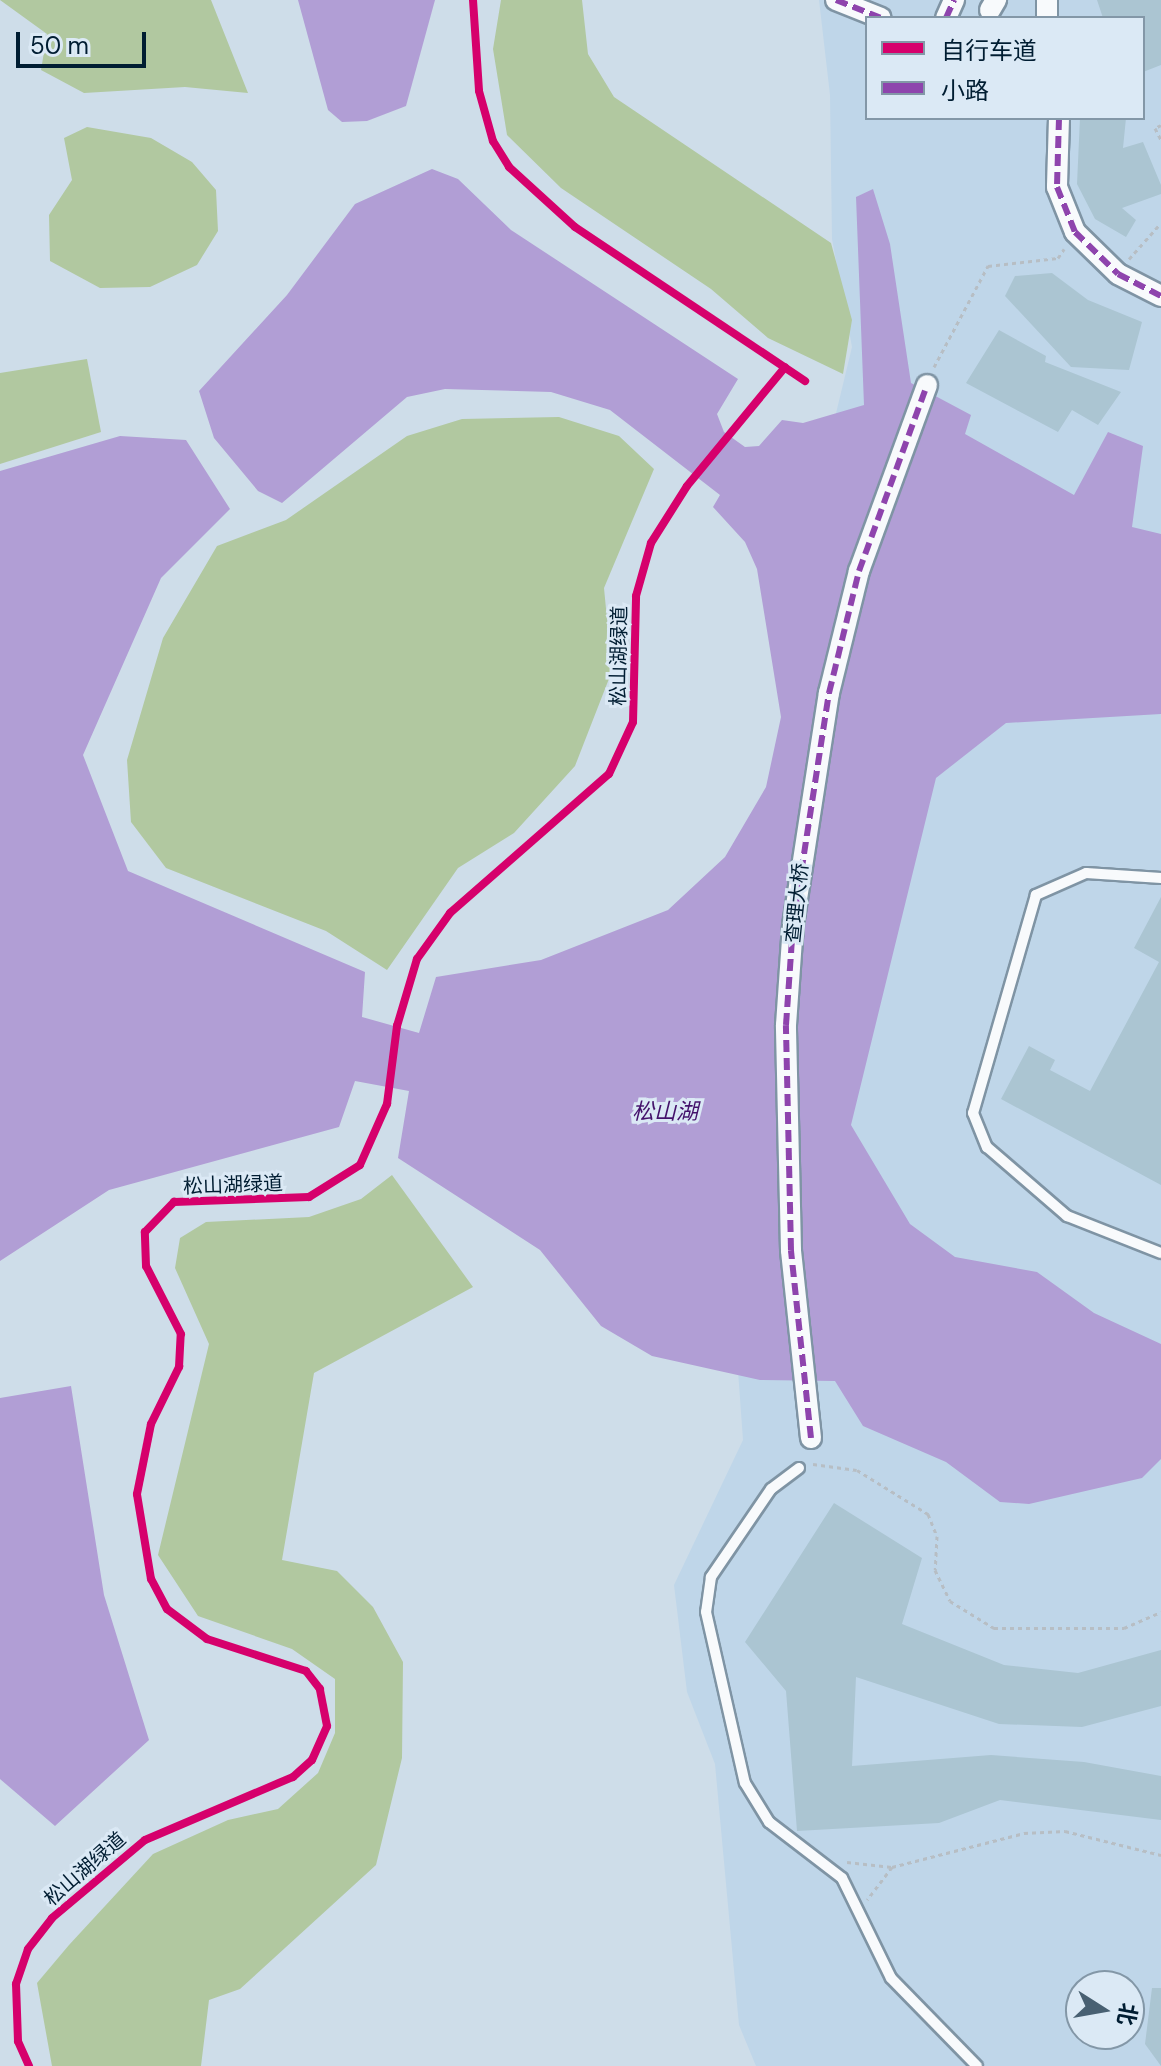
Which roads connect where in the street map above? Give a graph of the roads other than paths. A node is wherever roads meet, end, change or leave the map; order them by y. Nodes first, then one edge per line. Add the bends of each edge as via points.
1 (836, 0) edge
2 (876, 16) edge
3 (1059, 120) edge
4 (1161, 296) edge
5 (927, 385) road end
6 (1161, 878) edge
7 (1161, 1253) edge
8 (811, 1438) dead end
9 (799, 1468) road end
10 (977, 2066) edge

1 - 2 street
3 - 4 street via 1057,187 1075,232 1118,274
5 - 8 street, 查理大桥 via 852,601 810,795 793,925 786,1025 790,1234
6 - 7 lane via 1086,873 1036,895 973,1113 987,1147 1067,1216
9 - 10 lane via 731,1538 711,1577 706,1612 745,1783 769,1822 842,1878 891,1978

